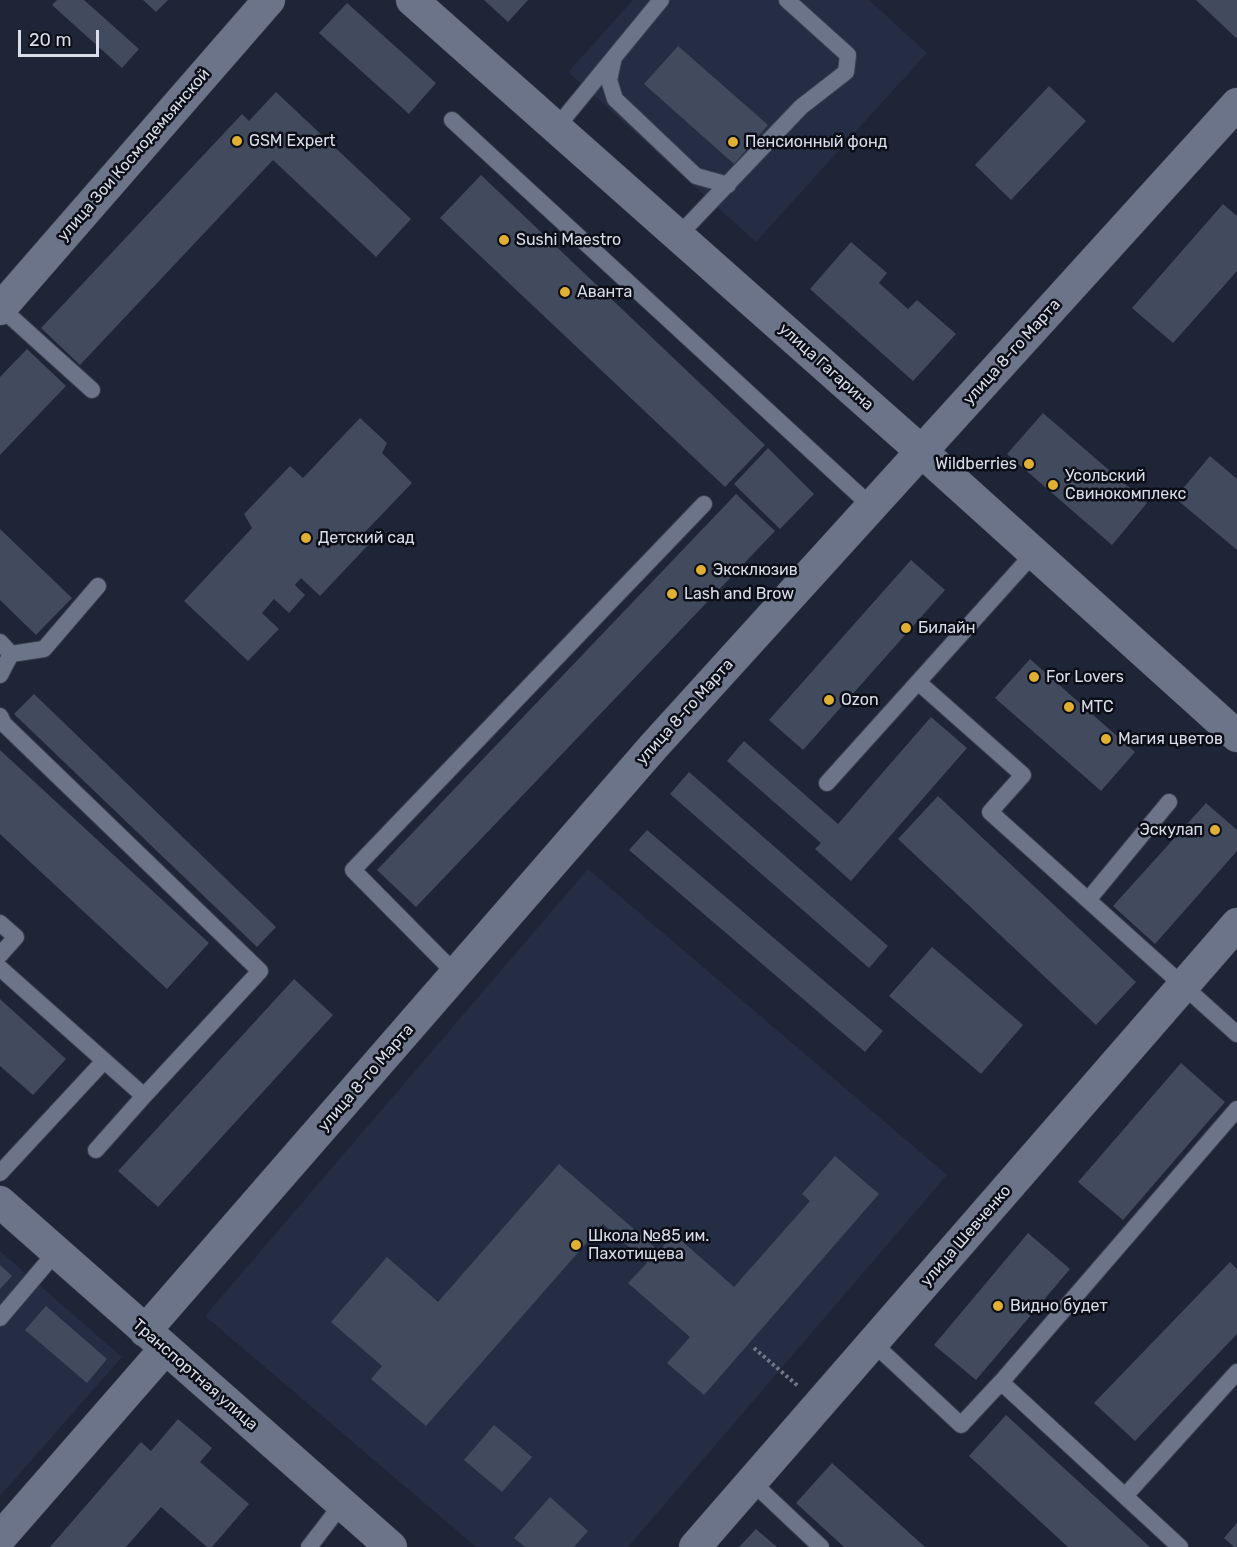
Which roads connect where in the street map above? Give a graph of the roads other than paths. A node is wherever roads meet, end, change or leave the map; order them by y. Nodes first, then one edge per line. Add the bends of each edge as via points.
1 (269, 0) edge
2 (412, 0) edge
3 (661, 0) edge
4 (788, 0) edge
5 (614, 57) junction
6 (1237, 104) edge
7 (452, 120) dead end
8 (556, 128) junction
9 (728, 186) junction
10 (678, 236) junction
11 (3, 300) edge
12 (92, 390) dead end
13 (921, 451) junction
14 (704, 504) dead end
15 (872, 506) junction
16 (1034, 553) junction
17 (98, 586) dead end
18 (6, 648) edge
19 (0, 675) edge
20 (918, 681) junction
21 (0, 716) edge
22 (1237, 736) edge
23 (827, 783) dead end
24 (1169, 802) dead end
25 (1088, 900) junction
26 (0, 923) edge
27 (1237, 924) edge
28 (0, 955) edge
29 (0, 968) edge
30 (456, 974) junction
31 (1184, 986) junction
32 (1237, 1034) edge
33 (104, 1061) junction
34 (144, 1096) junction
35 (1237, 1109) edge
36 (96, 1150) dead end
37 (0, 1173) edge
38 (0, 1202) edge
39 (56, 1252) junction
40 (0, 1318) edge
41 (155, 1340) junction
42 (873, 1343) junction
43 (1237, 1372) edge
44 (996, 1388) junction
45 (752, 1482) junction
46 (1125, 1496) junction
47 (342, 1504) junction
48 (0, 1538) edge
49 (699, 1546) edge
50 (309, 1547) edge
51 (391, 1547) edge
52 (821, 1547) edge
53 (1180, 1547) edge

1 - 11 street, улица Зои Космодемьянской
2 - 8 street, улица Гагарина
3 - 5 lane
4 - 9 lane via 848,55 846,72 801,107
5 - 8 lane
5 - 9 lane via 609,80 615,99 696,176
6 - 13 street, улица 8-го Марта
7 - 15 lane
8 - 10 street, улица Гагарина
9 - 10 lane
10 - 13 street, улица Гагарина
11 - 12 lane
13 - 15 street, улица 8-го Марта
13 - 16 street, улица Гагарина
14 - 30 lane via 353,870
15 - 30 street, улица 8-го Марта via 654,746
16 - 20 lane
16 - 22 street, улица Гагарина
17 - 18 lane via 44,649
18 - 19 lane
20 - 23 lane
20 - 25 lane via 1023,775 990,812
21 - 34 lane via 260,971
24 - 25 lane
25 - 31 lane
26 - 28 lane via 16,938
27 - 31 street, улица Шевченко
29 - 33 lane
30 - 41 street, улица 8-го Марта
31 - 32 lane
31 - 42 street, улица Шевченко
33 - 34 lane
33 - 37 lane
34 - 36 lane
35 - 44 lane
38 - 39 street, Транспортная улица
39 - 40 lane
39 - 41 street, Транспортная улица
41 - 47 street, Транспортная улица
41 - 48 street, улица 8-го Марта
42 - 44 lane via 961,1425
42 - 45 street, улица Шевченко
43 - 46 lane
44 - 46 lane via 1001,1382
45 - 49 street, улица Шевченко
45 - 52 lane
46 - 53 lane
47 - 50 lane
47 - 51 street, Транспортная улица

